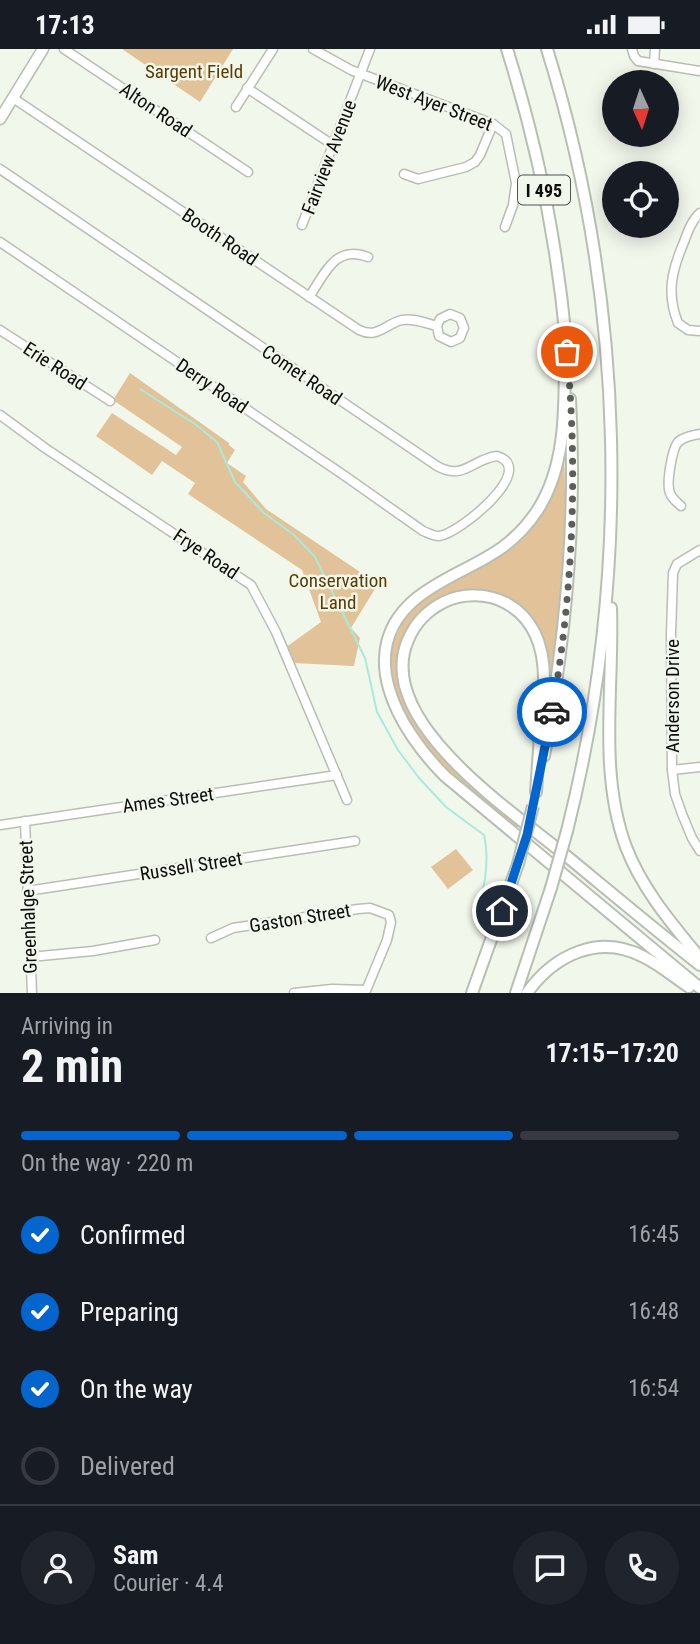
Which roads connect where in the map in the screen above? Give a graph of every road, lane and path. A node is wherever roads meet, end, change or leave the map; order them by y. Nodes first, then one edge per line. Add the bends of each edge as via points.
1 (43, 49) edge
2 (64, 49) edge
3 (273, 49) edge
4 (313, 49) edge
5 (370, 49) edge
6 (507, 49) edge
7 (547, 49) edge
8 (632, 49) edge
9 (655, 49) edge
10 (654, 64) junction
11 (700, 71) edge
12 (361, 74) junction
13 (247, 88) junction
14 (13, 98) junction
15 (236, 107) dead end
16 (0, 119) edge
17 (493, 124) junction
18 (333, 145) junction
19 (0, 169) edge
20 (247, 172) dead end
21 (404, 174) dead end
22 (700, 213) edge
23 (302, 225) dead end
24 (505, 227) dead end
25 (0, 242) edge
26 (368, 257) dead end
27 (309, 297) junction
28 (437, 326) dead end
29 (0, 330) edge
30 (700, 331) edge
31 (565, 335) junction
32 (110, 401) dead end
33 (0, 415) edge
34 (700, 434) edge
35 (681, 506) dead end
36 (423, 531) joint
37 (700, 550) edge
38 (608, 576) junction
39 (700, 767) edge
40 (672, 770) junction
41 (337, 775) junction
42 (536, 792) junction
43 (347, 800) dead end
44 (25, 821) junction
45 (0, 825) edge
46 (355, 841) dead end
47 (700, 851) edge
48 (27, 891) junction
49 (211, 938) dead end
50 (155, 940) dead end
51 (30, 957) junction
52 (700, 958) edge
53 (700, 965) edge
54 (700, 988) edge
55 (366, 991) edge
56 (32, 993) edge
57 (294, 993) edge
58 (472, 993) edge
59 (516, 993) edge
60 (527, 993) edge
61 (698, 993) edge

1 - 14 main road
2 - 20 street, Alton Road
3 - 13 street
4 - 12 street, West Ayer Street
5 - 12 street, Fairview Avenue
6 - 31 highway, I 495 via 545,196
7 - 38 highway, I 495 via 582,180 603,313 612,446
8 - 10 street via 638,61
9 - 10 street
10 - 11 street
12 - 17 street, West Ayer Street
12 - 18 street, Fairview Avenue
13 - 15 street
13 - 18 street
14 - 16 main road
14 - 27 street, Booth Road
17 - 21 street via 475,162 418,179
17 - 24 street, West Ayer Street via 506,134 516,183
18 - 23 street, Fairview Avenue
19 - 36 street, Comet Road via 440,468 458,472 494,457 508,462 509,477 482,510 444,534
22 - 30 street via 671,276 678,323
25 - 36 street, Derry Road
26 - 27 street via 351,252 337,257
27 - 28 street, Booth Road via 365,333 375,334 406,320
29 - 32 street, Erie Road
31 - 42 highway, I 495 via 573,450 570,562 558,676
31 - 54 highway via 561,435 555,466 538,508 493,556 410,605 389,638 387,682 395,707 427,759
33 - 41 street, Frye Road via 251,585
34 - 35 street via 683,439 673,450 668,488
37 - 40 street, Anderson Drive via 677,564 673,573
38 - 52 highway via 612,784 619,827 652,897
38 - 59 highway, I 495, bridge via 589,729 567,831
39 - 40 street
40 - 47 street, Anderson Drive via 675,794
41 - 43 street, Frye Road
41 - 44 street, Ames Street
42 - 53 highway via 544,679 539,639 524,617 504,602 468,596 448,601 416,624 404,648 406,688 426,729 462,769
42 - 58 highway, I 495, bridge via 518,864
44 - 45 street, Ames Street
44 - 48 street, Greenhalge Street
46 - 48 street, Russell Street
48 - 51 street, Greenhalge Street
49 - 55 street, Gaston Street via 233,928 370,908 389,915 391,922
50 - 51 street
51 - 56 street, Greenhalge Street
55 - 57 street
60 - 61 highway via 563,958 599,947 642,955

